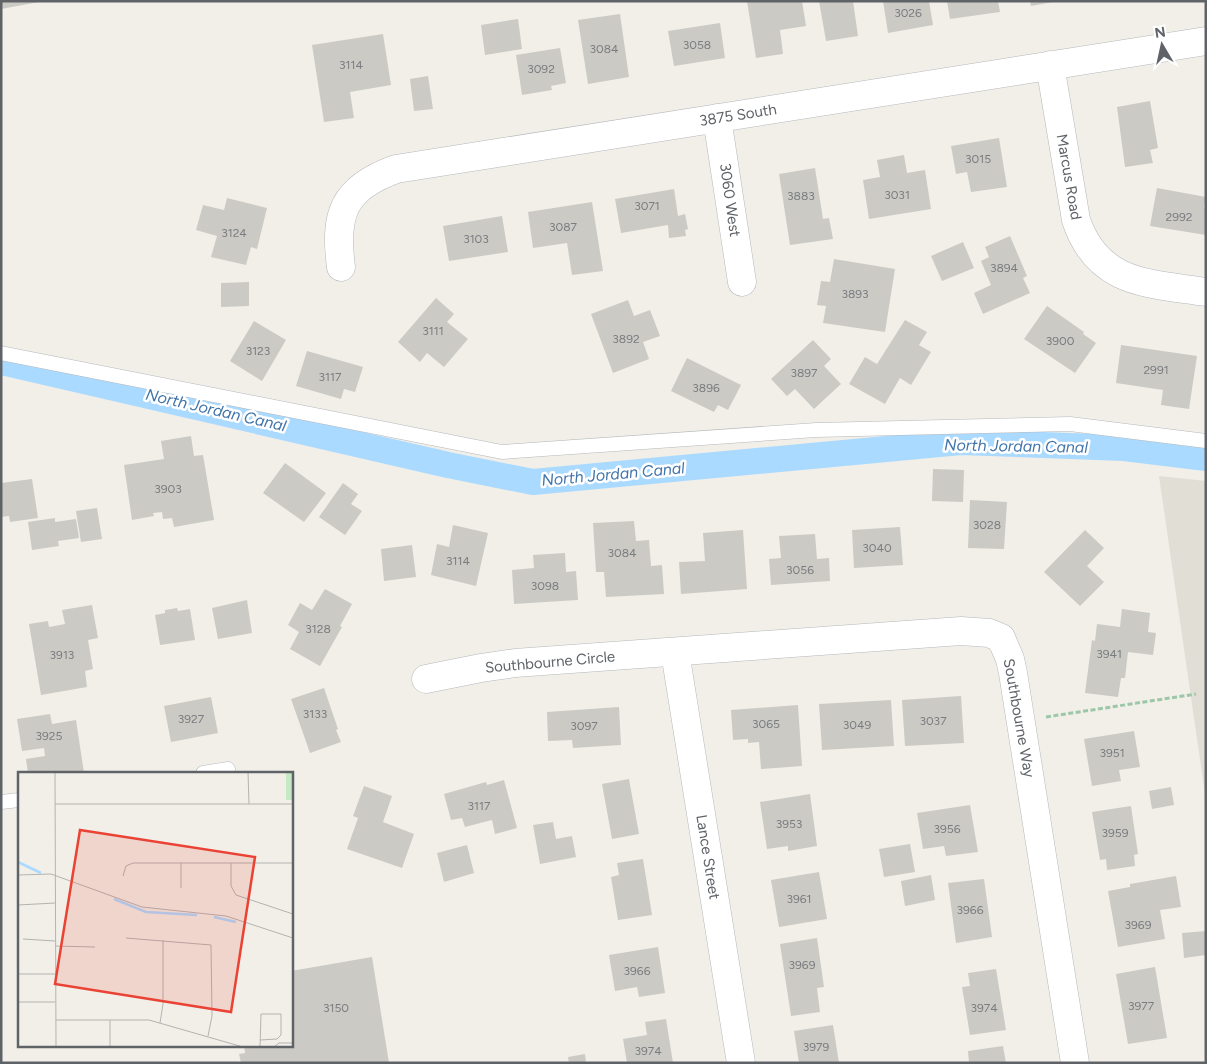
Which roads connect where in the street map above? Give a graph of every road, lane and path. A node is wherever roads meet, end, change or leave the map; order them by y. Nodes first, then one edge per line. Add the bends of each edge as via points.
1 (1206, 41) edge
2 (1050, 65) junction
3 (717, 118) junction
4 (341, 267) dead end
5 (742, 282) dead end
6 (1206, 292) edge
7 (1, 353) edge
8 (1206, 441) edge
9 (675, 652) junction
10 (426, 679) dead end
11 (1196, 694) dead end
12 (1046, 717) dead end
13 (228, 769) dead end
14 (209, 772) edge
15 (18, 800) edge
16 (1, 802) edge
17 (741, 1063) edge
18 (1075, 1063) edge

1 - 2 street, 3875 South
2 - 3 street, 3875 South
2 - 6 street, Marcus Road via 1076,220 1086,244 1104,265 1123,276
3 - 4 street, 3875 South via 396,169 378,175 351,197 343,212 338,246
3 - 5 street, 3060 West
7 - 8 lane via 502,452 816,430 1070,424
9 - 10 street, Southbourne Circle via 500,665
9 - 17 street, Lance Street
9 - 18 street, Southbourne Way via 961,632 989,633 1001,638 1013,673
11 - 12 path
13 - 14 lane
15 - 16 lane

